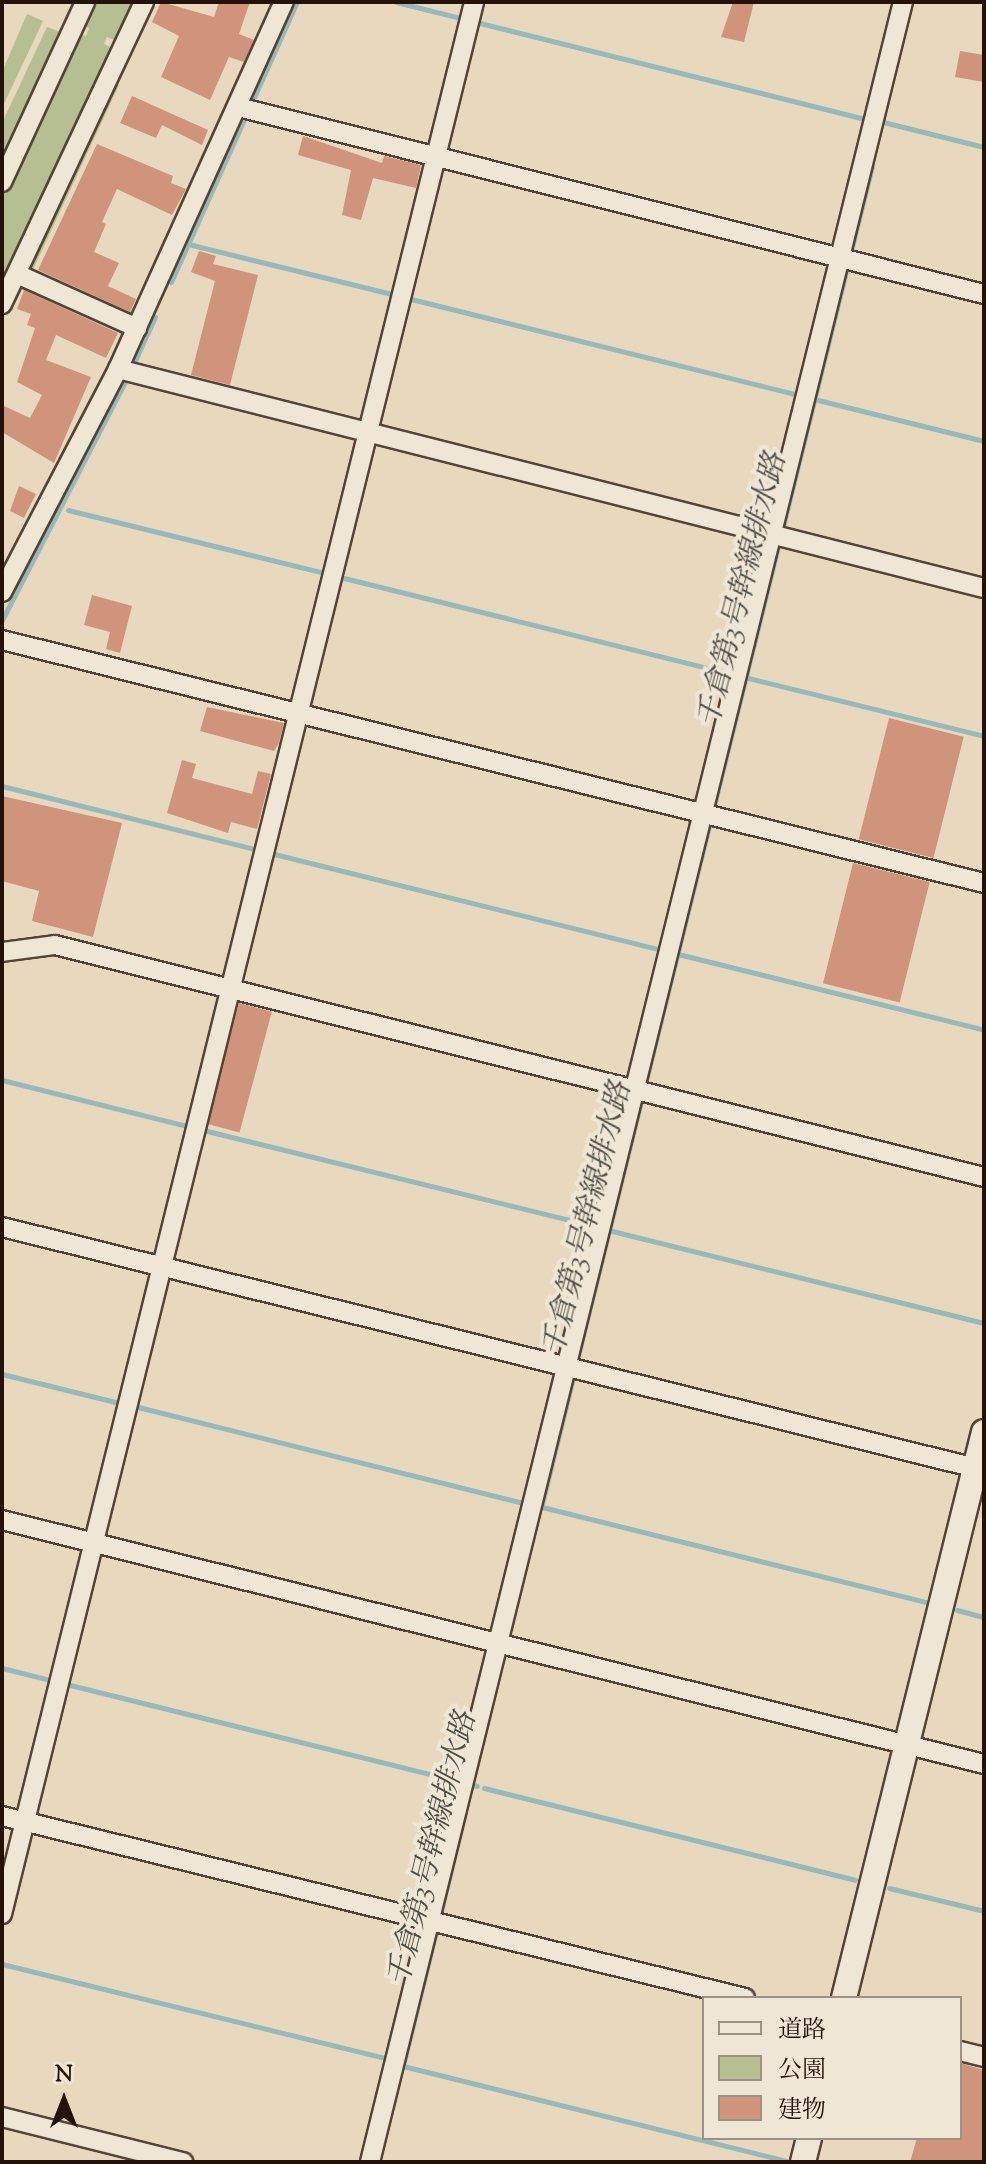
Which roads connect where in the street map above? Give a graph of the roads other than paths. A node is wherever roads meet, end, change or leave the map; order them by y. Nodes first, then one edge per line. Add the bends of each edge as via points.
1 (85, 2) edge
2 (144, 2) edge
3 (284, 2) edge
4 (474, 2) edge
5 (903, 2) edge
6 (246, 110) junction
7 (435, 158) junction
8 (2, 182) edge
9 (845, 260) junction
10 (17, 274) junction
11 (984, 294) edge
12 (2, 304) edge
13 (137, 328) junction
14 (125, 373) junction
15 (367, 436) junction
16 (777, 537) junction
17 (984, 588) edge
18 (2, 592) edge
19 (2, 640) edge
20 (298, 713) junction
21 (709, 814) junction
22 (984, 883) edge
23 (2, 952) edge
24 (230, 990) junction
25 (641, 1091) junction
26 (984, 1177) edge
27 (2, 1227) edge
28 (163, 1267) junction
29 (571, 1369) junction
30 (984, 1432) edge
31 (980, 1469) edge
32 (2, 1520) edge
33 (94, 1543) junction
34 (504, 1645) junction
35 (906, 1745) junction
36 (984, 1764) edge
37 (2, 1816) edge
38 (25, 1821) junction
39 (2, 1914) edge
40 (436, 1922) junction
41 (737, 1996) edge
42 (844, 1996) edge
43 (962, 2052) edge
44 (984, 2057) edge
45 (2, 2117) edge
46 (808, 2140) edge
47 (183, 2162) edge
48 (370, 2162) edge
49 (803, 2162) edge

1 - 8 street
2 - 10 street
3 - 6 street
4 - 7 street
5 - 9 street
6 - 7 street
6 - 13 street
7 - 9 street
7 - 15 street
9 - 11 street
9 - 16 street
10 - 12 street
10 - 13 street
13 - 14 street
14 - 15 street
14 - 18 street
15 - 16 street
15 - 20 street
16 - 17 street
16 - 21 street
19 - 20 street
20 - 21 street
20 - 24 street
21 - 22 street
21 - 25 street
23 - 24 street via 55,945
24 - 25 street
24 - 28 street
25 - 26 street
25 - 29 street
27 - 28 street
28 - 29 street
28 - 33 street
29 - 31 street
29 - 34 street
30 - 31 street
31 - 35 street
32 - 33 street
33 - 34 street
33 - 38 street
34 - 35 street
34 - 40 street
35 - 36 street
35 - 42 street
37 - 38 street
38 - 39 street
38 - 40 street
40 - 41 street
40 - 48 street
43 - 44 street
45 - 47 street
46 - 49 street

